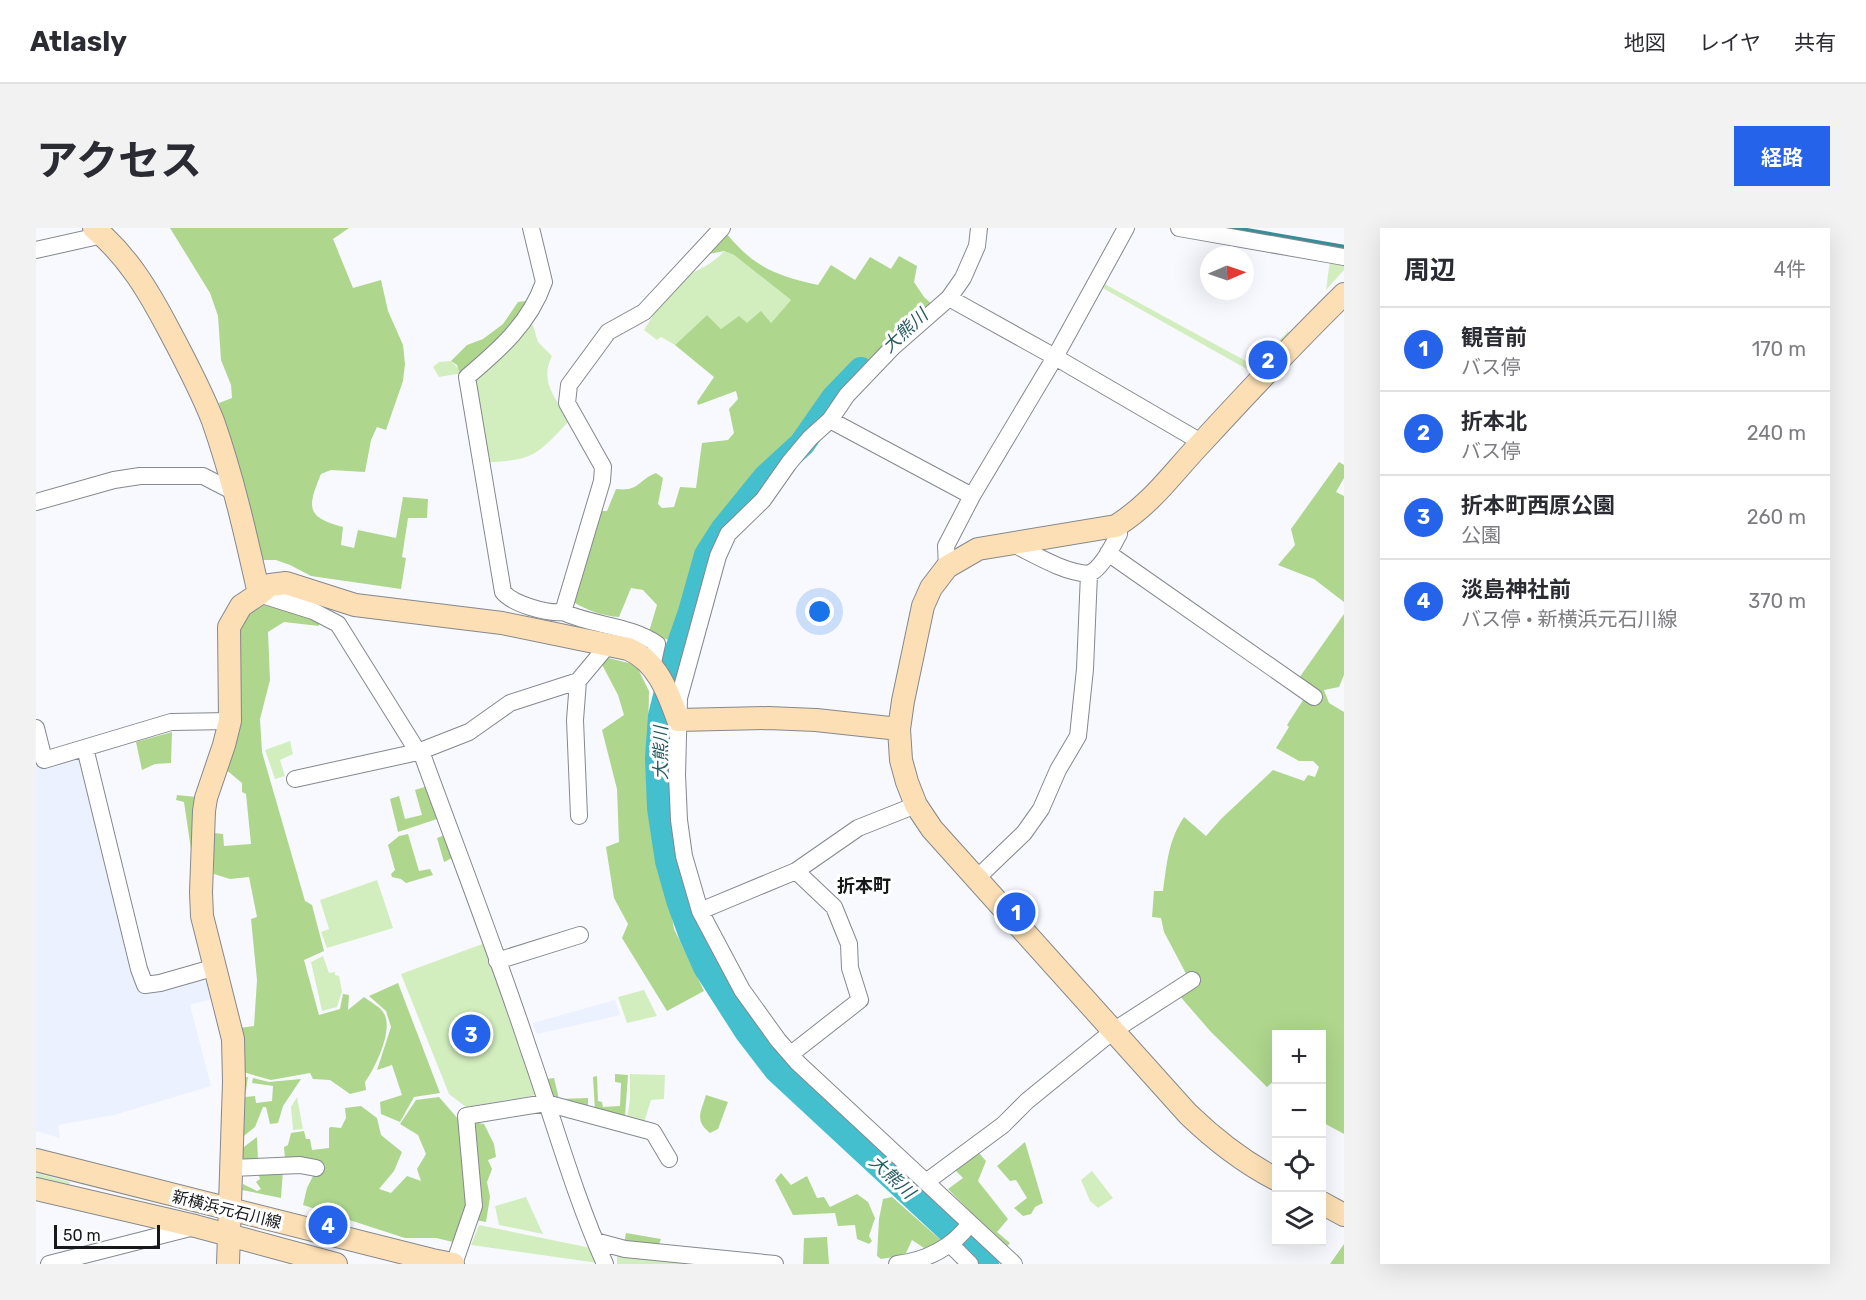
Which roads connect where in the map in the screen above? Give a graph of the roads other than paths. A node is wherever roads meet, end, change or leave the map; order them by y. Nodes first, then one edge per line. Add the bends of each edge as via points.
1 (531, 228) edge
2 (722, 228) edge
3 (979, 228) edge
4 (1126, 228) edge
5 (1179, 228) edge
6 (98, 232) edge
7 (36, 250) edge
8 (1344, 257) edge
9 (1344, 294) edge
10 (949, 298) junction
11 (1055, 357) junction
12 (830, 420) junction
13 (1201, 442) junction
14 (236, 493) junction
15 (972, 496) junction
16 (36, 502) edge
17 (1116, 526) junction
18 (1011, 543) junction
19 (1108, 553) junction
20 (947, 567) junction
21 (1089, 574) junction
22 (259, 594) junction
23 (563, 612) junction
24 (608, 645) junction
25 (654, 670) junction
26 (578, 681) junction
27 (1314, 698) dead end
28 (678, 720) junction
29 (230, 721) junction
30 (36, 728) edge
31 (899, 729) junction
32 (86, 748) junction
33 (418, 752) junction
34 (295, 779) dead end
35 (916, 805) junction
36 (579, 816) dead end
37 (796, 871) junction
38 (976, 879) junction
39 (700, 911) junction
40 (580, 935) dead end
41 (497, 961) junction
42 (216, 967) junction
43 (1192, 980) dead end
44 (1113, 1031) junction
45 (791, 1054) junction
46 (546, 1103) junction
47 (669, 1159) dead end
48 (36, 1160) edge
49 (231, 1168) junction
50 (316, 1168) dead end
51 (1272, 1177) edge
52 (926, 1182) junction
53 (36, 1189) edge
54 (1326, 1205) edge
55 (230, 1209) junction
56 (1344, 1215) edge
57 (969, 1225) junction
58 (195, 1226) junction
59 (229, 1236) junction
60 (595, 1241) junction
61 (952, 1242) junction
62 (49, 1264) edge
63 (228, 1264) edge
64 (336, 1264) edge
65 (453, 1264) edge
66 (605, 1264) edge
67 (774, 1264) edge
68 (906, 1264) edge
69 (970, 1264) edge
70 (1014, 1264) edge

1 - 23 street via 544,282 542,291 506,344 467,377 503,592 508,598 550,613
2 - 23 street via 644,312 608,332 569,385 567,403 603,467
3 - 10 street via 977,246
4 - 11 street
5 - 8 street
6 - 7 street
6 - 14 street via 129,263 151,295 212,420
9 - 13 street
10 - 11 street
10 - 12 street via 872,367
11 - 13 street
11 - 15 street
12 - 15 street
12 - 28 street via 789,463 763,500 728,534 718,556 680,698
13 - 17 street via 1147,504
14 - 16 street via 203,476 140,476
14 - 22 street
15 - 20 street via 946,546
17 - 18 street
17 - 19 street via 1119,534
18 - 20 street via 978,549
18 - 21 street via 1060,567
19 - 21 street
19 - 27 street
20 - 31 street via 923,606
21 - 38 street via 1078,736 1041,809 1024,833
22 - 24 street via 270,585 286,583 355,605 502,623
22 - 29 street via 241,606 229,627
22 - 33 street via 313,611 338,624
23 - 25 street via 644,634 657,644
24 - 25 street via 636,652
24 - 26 street
25 - 28 street
26 - 33 street via 510,703 469,732
26 - 36 street via 575,720
28 - 31 street via 768,718
28 - 39 street via 684,856
29 - 32 street via 171,722
29 - 42 street via 204,811 202,916
30 - 32 street via 44,759
31 - 35 street via 902,760
32 - 42 street via 145,985
33 - 34 street
33 - 41 street via 422,754
35 - 37 street via 858,828
35 - 38 street
37 - 39 street
37 - 45 street via 834,907 849,944 850,968 860,1000
38 - 44 street
39 - 45 street via 742,990
40 - 41 street
41 - 46 street
42 - 49 street via 233,1039
43 - 44 street
44 - 51 street via 1210,1136
44 - 52 street via 1003,1125
45 - 52 street
46 - 47 street via 652,1132
46 - 60 street
46 - 65 street via 466,1116 474,1206
48 - 55 street, 新横浜元石川線
49 - 50 street
49 - 55 street
52 - 57 street
53 - 58 street, 新横浜元石川線
54 - 56 street
55 - 59 street
55 - 65 street, 新横浜元石川線
57 - 61 street
57 - 70 street
58 - 59 street, 新横浜元石川線
58 - 62 street
59 - 63 street
59 - 64 street, 新横浜元石川線
60 - 66 street
60 - 67 street via 625,1249
61 - 68 street
61 - 69 street

